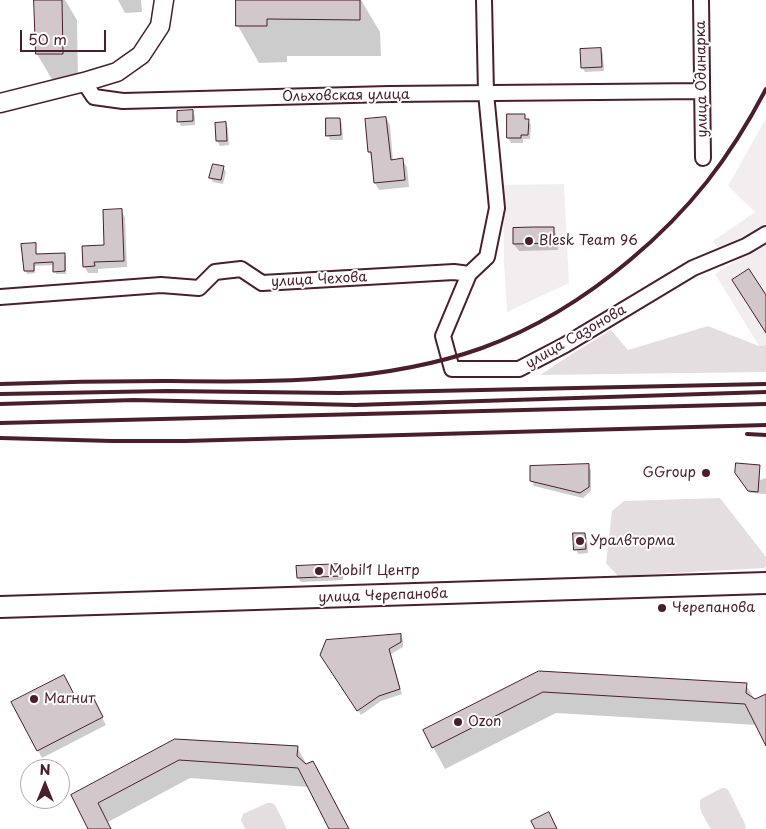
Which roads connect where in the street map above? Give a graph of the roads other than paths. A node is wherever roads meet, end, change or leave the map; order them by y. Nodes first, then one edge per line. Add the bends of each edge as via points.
1 (164, 0) edge
2 (484, 0) edge
3 (701, 0) edge
4 (84, 82) junction
5 (702, 90) junction
6 (486, 93) junction
7 (0, 103) edge
8 (703, 158) dead end
9 (766, 234) edge
10 (469, 274) junction
11 (0, 297) edge
12 (766, 583) edge
13 (0, 607) edge

1 - 4 street via 160,26 141,56 117,72
2 - 6 street, улица Сазонова
3 - 5 street, улица Одинарка
4 - 6 street, Ольховская улица via 94,97 123,101
4 - 7 street
5 - 6 street, Ольховская улица
5 - 8 street, улица Одинарка
6 - 10 street, улица Сазонова via 497,208 487,257
9 - 10 street, улица Сазонова via 693,268 519,369 452,369 443,336
10 - 11 street, улица Чехова via 454,272 262,283 241,269 215,272 199,288 161,285
12 - 13 main road, улица Черепанова

